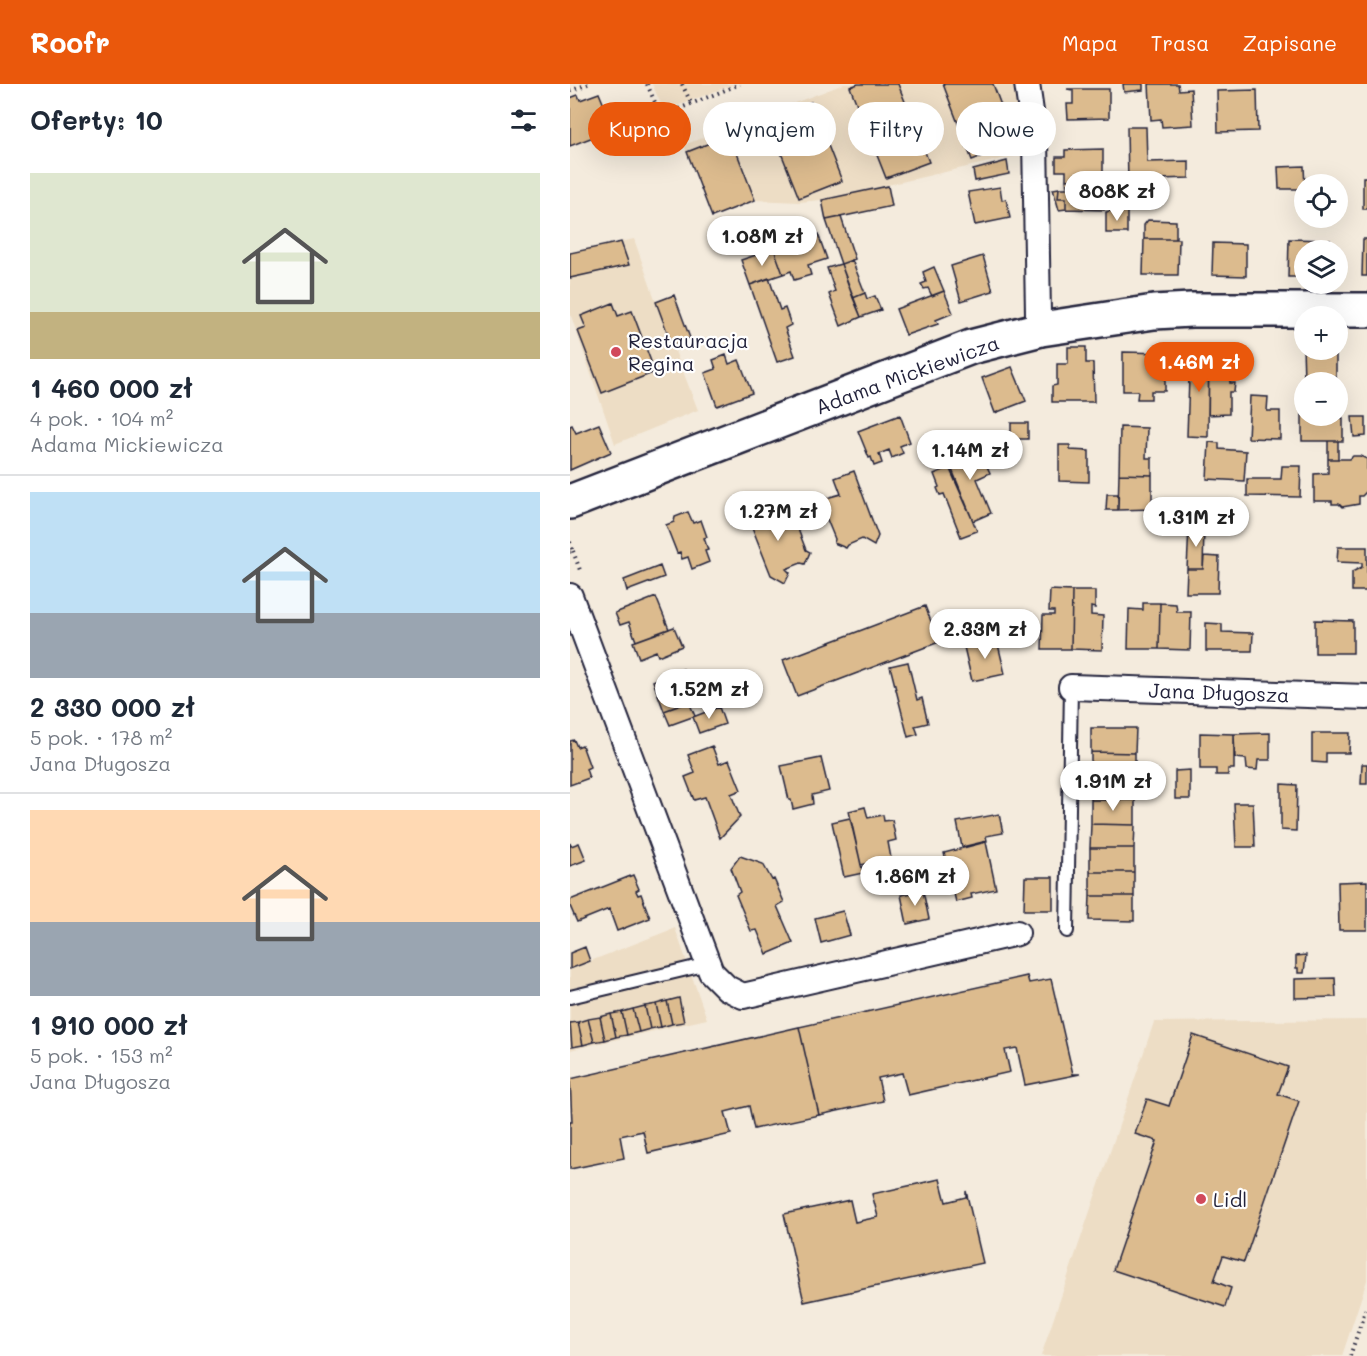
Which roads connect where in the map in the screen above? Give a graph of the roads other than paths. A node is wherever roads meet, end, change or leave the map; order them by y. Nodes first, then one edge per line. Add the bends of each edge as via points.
1 (1027, 84) edge
2 (1367, 310) edge
3 (1041, 329) junction
4 (570, 502) edge
5 (577, 590) edge
6 (1071, 687) joint
7 (1367, 697) edge
8 (1067, 931) dead end
9 (1017, 933) dead end
10 (708, 964) junction
11 (570, 997) edge

1 - 3 street via 1035,139
2 - 3 street, Adama Mickiewicza via 1191,310
3 - 4 street, Adama Mickiewicza via 971,347
5 - 10 street
6 - 7 street, Jana Długosza
6 - 8 lane
9 - 10 street via 743,996 727,988
10 - 11 lane

